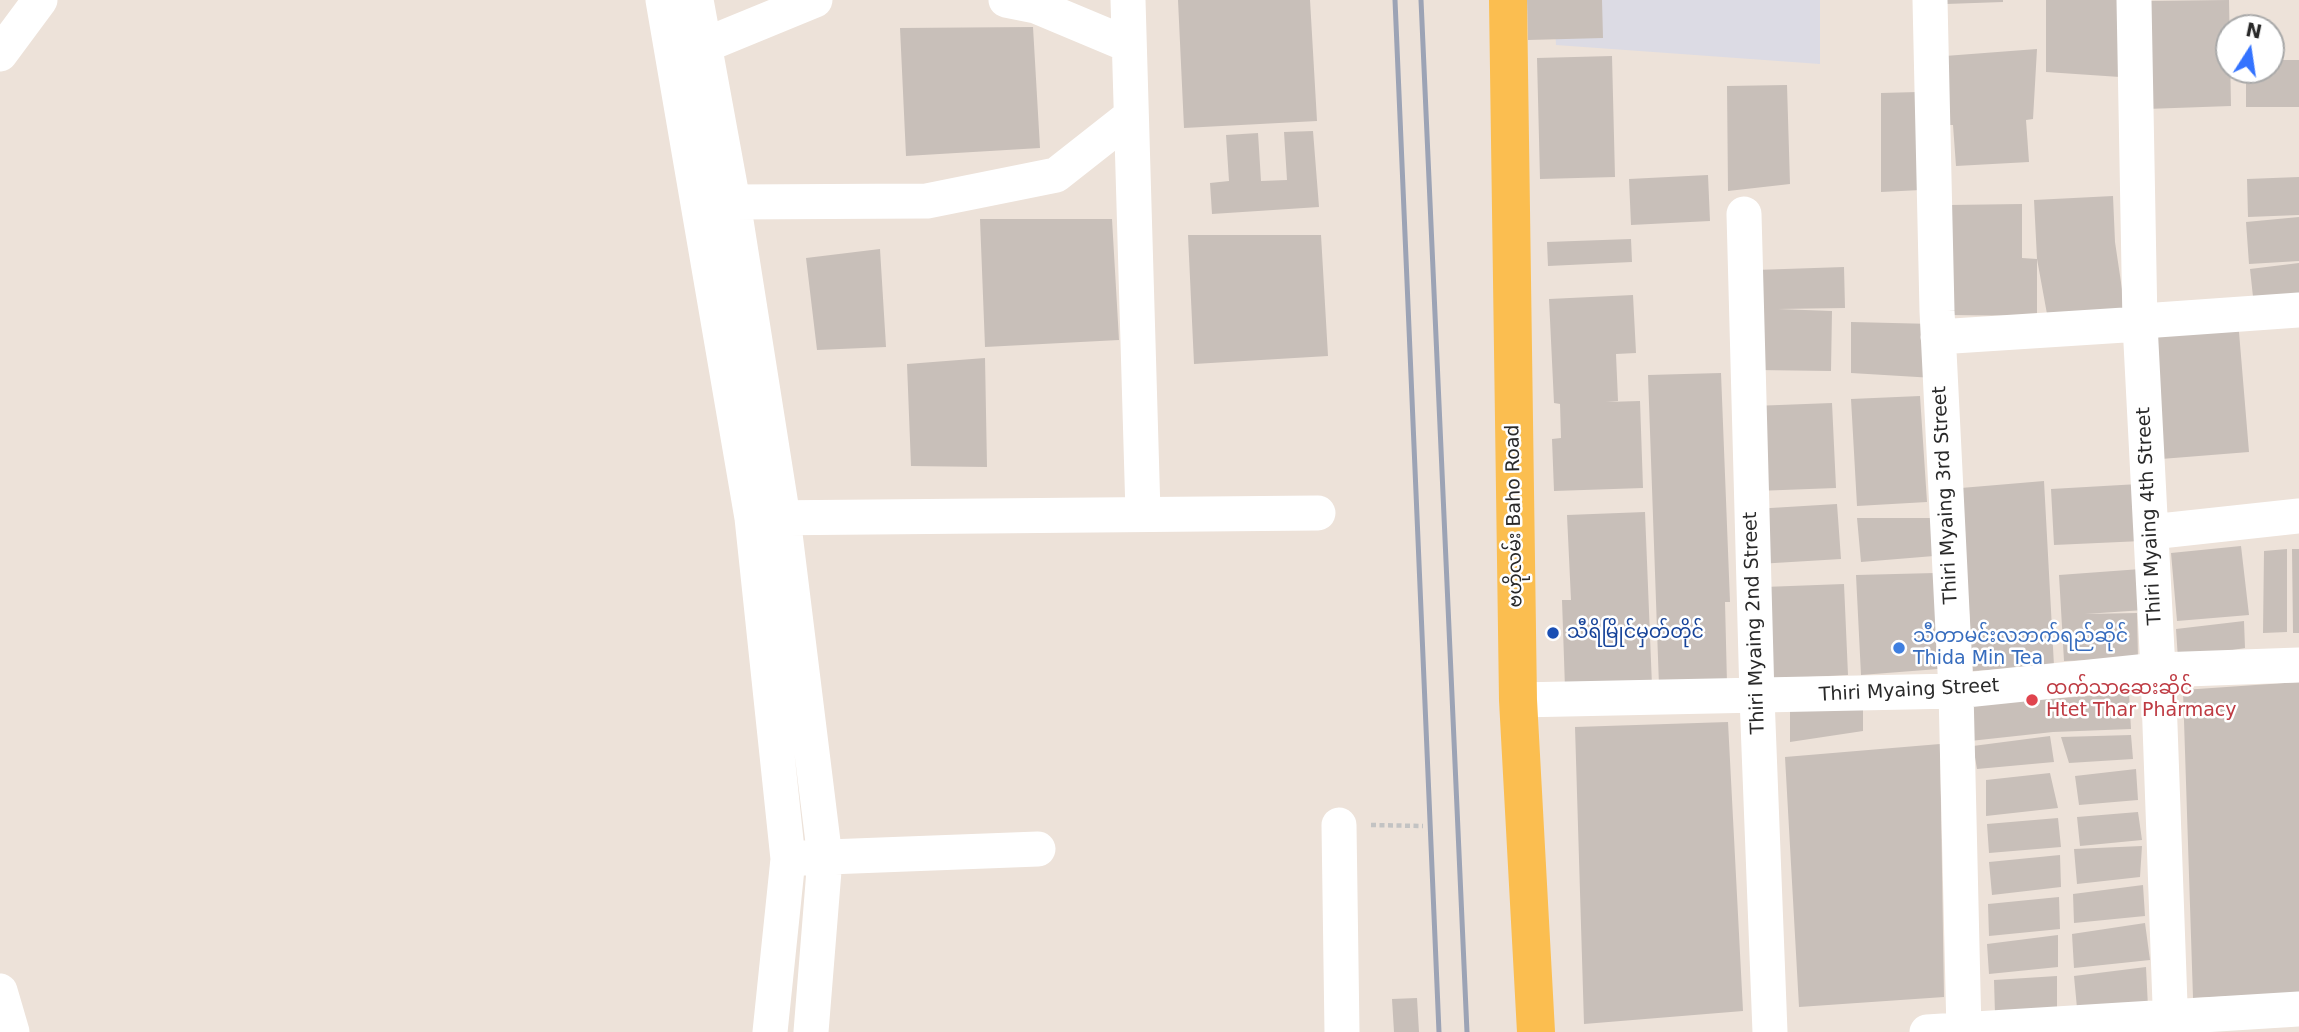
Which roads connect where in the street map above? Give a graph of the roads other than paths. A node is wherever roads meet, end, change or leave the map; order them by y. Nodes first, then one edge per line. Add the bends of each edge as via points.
1 (40, 0) edge
2 (663, 0) edge
3 (696, 0) edge
4 (815, 0) edge
5 (1006, 0) edge
6 (1128, 0) edge
7 (1508, 0) edge
8 (1930, 0) edge
9 (2134, 0) edge
10 (1129, 45) junction
11 (686, 48) junction
12 (0, 54) edge
13 (1131, 116) junction
14 (725, 159) junction
15 (690, 165) junction
16 (733, 202) junction
17 (1744, 214) dead end
18 (2299, 310) edge
19 (2140, 324) junction
20 (1938, 337) junction
21 (1143, 513) junction
22 (1318, 513) dead end
23 (2299, 516) edge
24 (767, 518) junction
25 (2151, 531) junction
26 (2299, 665) edge
27 (2158, 670) junction
28 (1956, 691) junction
29 (1756, 697) junction
30 (1518, 700) junction
31 (1339, 825) road end
32 (1038, 849) dead end
33 (825, 858) junction
34 (788, 859) junction
35 (0, 991) edge
36 (2299, 1009) edge
37 (2171, 1023) edge
38 (1964, 1030) edge
39 (12, 1032) edge
40 (770, 1032) edge
41 (811, 1032) edge
42 (1342, 1032) edge
43 (1536, 1032) edge
44 (1770, 1032) edge
45 (1927, 1032) edge

1 - 12 street
2 - 11 street
3 - 11 street
4 - 11 street
5 - 10 street via 1037,6
6 - 10 street
7 - 30 main road, ဗဟိုလမ်း Baho Road
8 - 20 street, Thiri Myaing 3rd Street
9 - 19 street, Thiri Myaing 4th Street
10 - 13 street
11 - 14 street
11 - 15 street
13 - 16 street via 1056,175 927,201
13 - 21 street
14 - 15 street
14 - 16 street
15 - 24 street
16 - 24 street
17 - 29 street, Thiri Myaing 2nd Street
18 - 19 street
19 - 20 street
19 - 25 street, Thiri Myaing 4th Street
20 - 28 street, Thiri Myaing 3rd Street
21 - 22 street
21 - 24 street
23 - 25 street
24 - 33 street
24 - 34 street
25 - 27 street, Thiri Myaing 4th Street
26 - 27 street, Thiri Myaing Street
27 - 28 street, Thiri Myaing Street
27 - 37 street, Thiri Myaing 4th Street
28 - 29 street, Thiri Myaing Street
28 - 38 street, Thiri Myaing 3rd Street
29 - 30 street, Thiri Myaing Street
29 - 44 street, Thiri Myaing 2nd Street
30 - 43 main road, ဗဟိုလမ်း Baho Road
31 - 42 street
32 - 33 street
33 - 34 street
33 - 41 street
34 - 40 street
35 - 39 street
36 - 37 street
37 - 38 street
38 - 45 street

